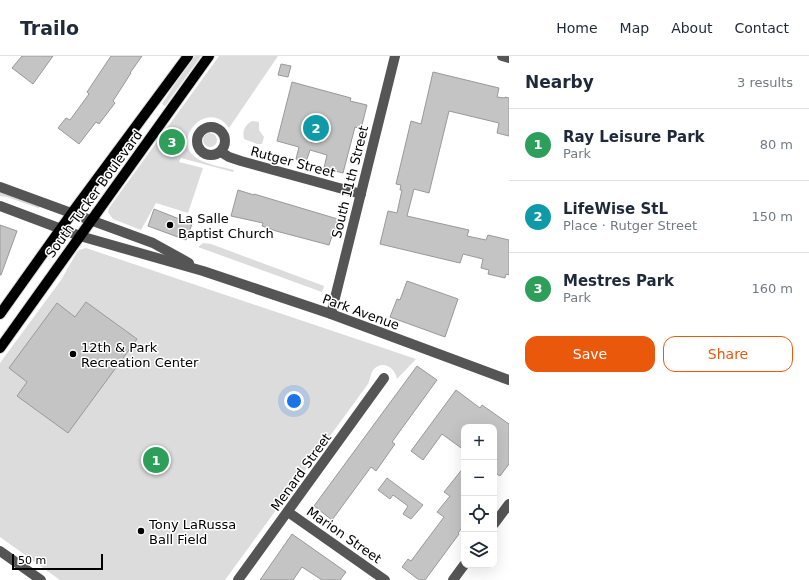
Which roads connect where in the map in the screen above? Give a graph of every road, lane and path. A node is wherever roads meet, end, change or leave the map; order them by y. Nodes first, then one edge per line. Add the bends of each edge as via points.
1 (188, 56) edge
2 (209, 56) edge
3 (395, 56) edge
4 (502, 56) edge
5 (509, 58) edge
6 (220, 152) dead end
7 (0, 187) edge
8 (361, 194) junction
9 (0, 206) edge
10 (72, 213) junction
11 (91, 221) junction
12 (61, 229) junction
13 (80, 236) junction
14 (203, 271) junction
15 (0, 314) edge
16 (331, 314) junction
17 (0, 348) edge
18 (384, 378) dead end
19 (509, 380) edge
20 (509, 504) edge
21 (288, 512) junction
22 (497, 520) edge
23 (0, 550) edge
24 (462, 568) edge
25 (29, 577) edge
26 (41, 580) edge
27 (238, 580) edge
28 (385, 580) edge
29 (453, 580) edge

1 - 10 main road, South Tucker Boulevard
2 - 11 main road, South Tucker Boulevard
3 - 8 street, South 11th Street
4 - 5 street
6 - 8 street, Rutger Street via 241,161
7 - 10 street, Park Avenue
8 - 16 street, South 11th Street
9 - 12 street, Park Avenue
10 - 11 street, Park Avenue
10 - 12 main road, South Tucker Boulevard
11 - 13 main road, South Tucker Boulevard
11 - 14 street, Park Avenue via 153,243
12 - 13 street, Park Avenue
12 - 15 main road, South Tucker Boulevard
13 - 14 street, Park Avenue
13 - 17 main road, South Tucker Boulevard
14 - 16 street, Park Avenue
16 - 19 street, Park Avenue
18 - 21 street, Menard Street
20 - 22 street
21 - 27 street, Menard Street
21 - 28 street, Marion Street
23 - 25 street
24 - 29 street
25 - 26 street

